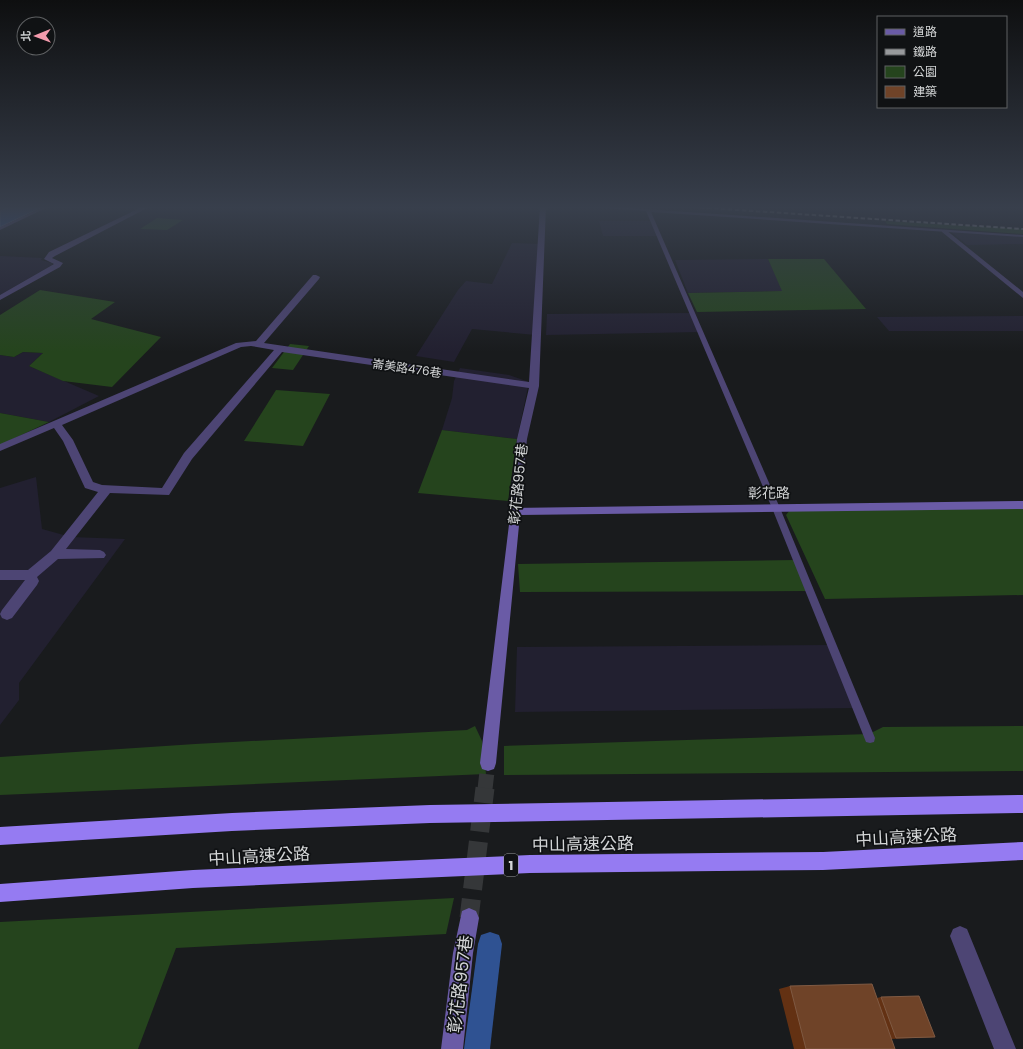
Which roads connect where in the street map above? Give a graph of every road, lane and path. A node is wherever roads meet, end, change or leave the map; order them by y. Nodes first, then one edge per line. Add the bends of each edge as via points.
1 (51, 255) edge
2 (541, 255) edge
3 (667, 255) edge
4 (973, 255) edge
5 (316, 277) dead end
6 (0, 288) edge
7 (12, 291) junction
8 (1023, 296) edge
9 (0, 298) edge
10 (258, 344) junction
11 (280, 349) junction
12 (534, 386) junction
13 (56, 424) junction
14 (0, 448) edge
15 (102, 489) junction
16 (1023, 505) edge
17 (776, 508) junction
18 (515, 511) junction
19 (55, 554) junction
20 (100, 555) dead end
21 (0, 575) edge
22 (30, 576) junction
23 (7, 614) dead end
24 (870, 738) dead end
25 (488, 763) tunnel mouth
26 (1023, 804) edge
27 (0, 836) edge
28 (1023, 851) edge
29 (0, 893) edge
30 (469, 918) tunnel mouth
31 (960, 936) dead end
32 (452, 1049) edge
33 (1005, 1049) edge

1 - 7 street via 48,259 59,263 57,265
2 - 12 street, 彰花路957巷
3 - 17 lane
4 - 8 street
5 - 10 street
6 - 7 street
7 - 9 street
10 - 11 street, 崙美路476巷
10 - 13 street, 崙美路476巷 via 251,343 231,348
11 - 12 street, 崙美路476巷
11 - 15 street via 188,456 165,492
12 - 18 street, 彰花路957巷 via 522,439
13 - 14 street, 崙美路476巷
13 - 15 street via 68,440 89,485
15 - 19 street via 104,493
16 - 17 street, 彰花路
17 - 18 street, 彰花路
17 - 24 lane
18 - 25 street, 彰花路957巷
19 - 20 street
19 - 22 street
21 - 22 street
22 - 23 street via 32,581
26 - 27 highway, 中山高速公路 via 430,814 232,822
28 - 29 highway, 中山高速公路 / 1 via 823,861 530,864 193,879
30 - 32 street, 彰花路957巷
31 - 33 street

